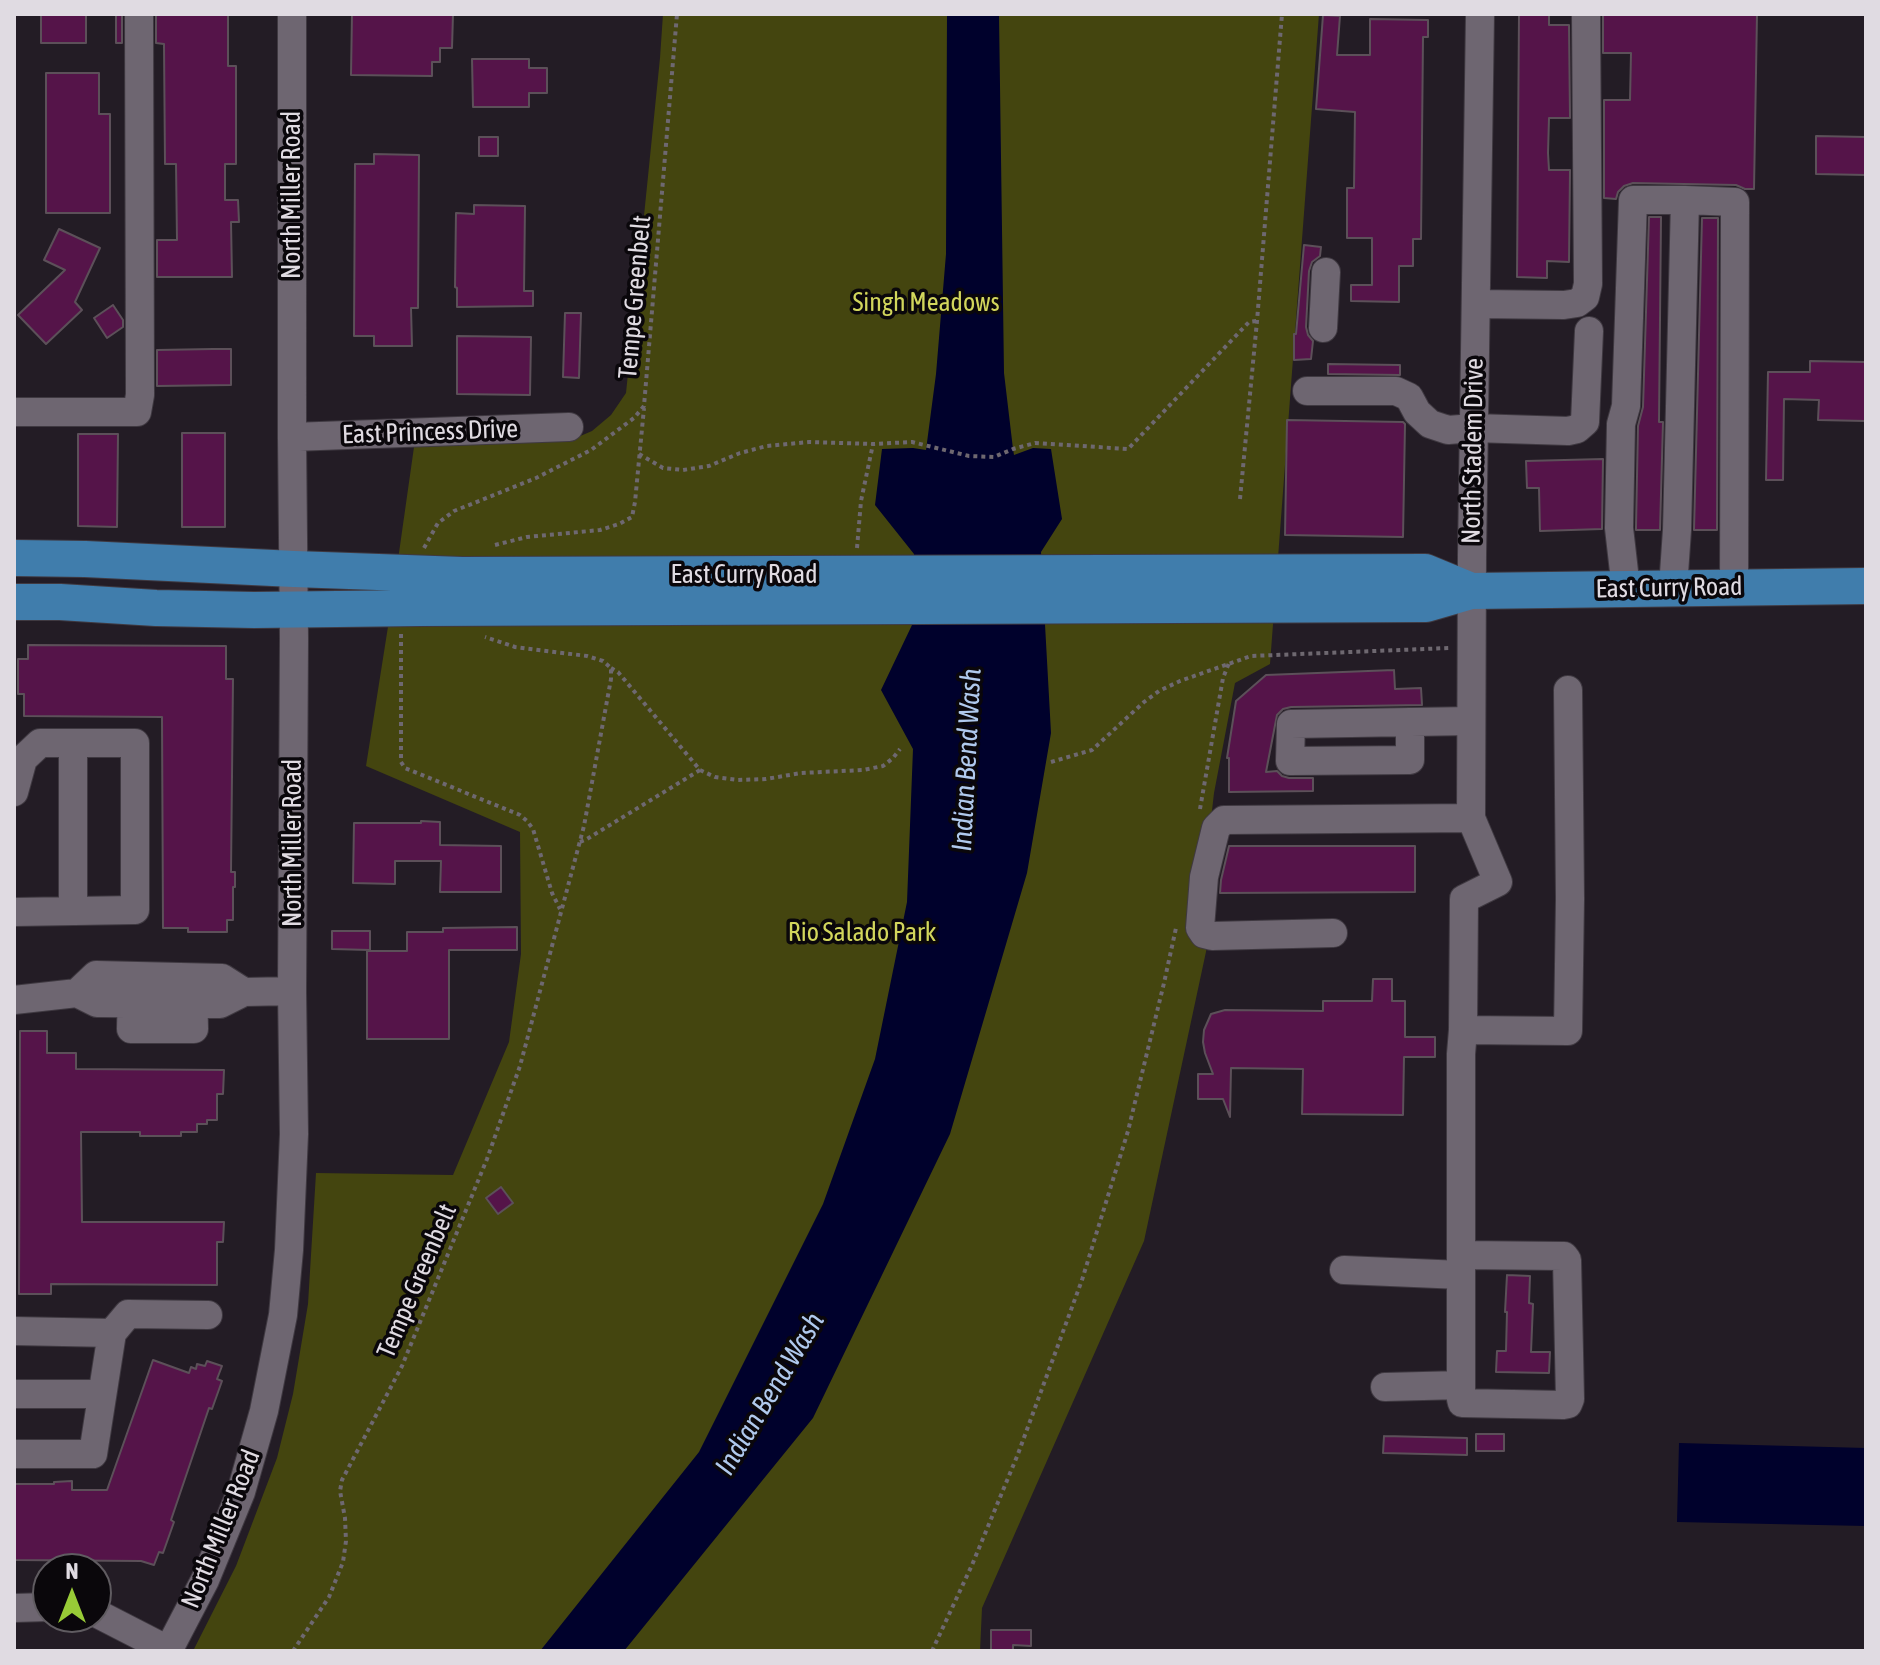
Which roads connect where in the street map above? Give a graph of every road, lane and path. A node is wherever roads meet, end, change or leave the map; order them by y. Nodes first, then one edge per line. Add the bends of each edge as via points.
1 (139, 14) edge
2 (292, 14) edge
3 (677, 14) edge
4 (1282, 14) edge
5 (1480, 14) edge
6 (1586, 14) edge
7 (1685, 200) junction
8 (1326, 272) dead end
9 (1476, 304) junction
10 (1257, 321) junction
11 (1323, 328) dead end
12 (1589, 331) dead end
13 (1307, 391) dead end
14 (644, 406) junction
15 (14, 412) edge
16 (569, 427) dead end
17 (1474, 428) junction
18 (292, 437) junction
19 (873, 444) junction
20 (639, 454) junction
21 (1240, 499) dead end
22 (494, 546) dead end
23 (421, 553) dead end
24 (14, 558) edge
25 (294, 569) junction
26 (880, 585) junction
27 (1866, 586) edge
28 (1734, 587) junction
29 (1673, 588) junction
30 (1626, 589) junction
31 (1471, 591) junction
32 (14, 602) edge
33 (294, 609) junction
34 (402, 630) dead end
35 (480, 631) dead end
36 (1471, 648) junction
37 (1229, 663) junction
38 (611, 668) junction
39 (1568, 690) dead end
40 (1471, 721) junction
41 (1410, 722) dead end
42 (73, 743) junction
43 (900, 749) dead end
44 (1051, 762) dead end
45 (700, 770) junction
46 (14, 792) edge
47 (1471, 818) junction
48 (1198, 821) dead end
49 (580, 842) junction
50 (73, 911) junction
51 (561, 911) junction
52 (14, 912) edge
53 (1177, 923) dead end
54 (1333, 933) dead end
55 (292, 991) junction
56 (14, 1000) edge
57 (1463, 1030) junction
58 (1461, 1265) junction
59 (1344, 1270) dead end
60 (208, 1315) dead end
61 (14, 1331) edge
62 (112, 1333) junction
63 (1461, 1385) junction
64 (1385, 1387) dead end
65 (14, 1394) edge
66 (102, 1394) junction
67 (14, 1454) edge
68 (112, 1621) edge
69 (168, 1651) edge
70 (293, 1651) edge
71 (932, 1651) edge

1 - 15 street via 137,412
2 - 18 street, North Miller Road
3 - 14 path, Tempe Greenbelt
4 - 10 path
5 - 9 street, North Stadem Drive
6 - 9 street via 1585,297 1564,305
7 - 28 street via 1735,202
7 - 29 street
7 - 30 street via 1633,200 1619,528
8 - 11 street
9 - 17 street, North Stadem Drive
10 - 19 path via 1249,322 1128,449 1035,443 994,457 912,442
10 - 21 path
12 - 17 street via 1585,422 1577,429
13 - 17 street via 1396,391 1409,397 1430,424 1448,430
14 - 20 path
14 - 23 path, Tempe Greenbelt via 591,450 454,511 438,523
16 - 18 street, East Princess Drive
17 - 31 street, North Stadem Drive
18 - 25 street, North Miller Road
19 - 20 path via 767,446 683,470 663,468
19 - 26 path via 858,529
20 - 22 path via 632,517 600,530
24 - 25 main road, East Curry Road
25 - 26 main road, East Curry Road
25 - 33 street, North Miller Road
26 - 31 main road, East Curry Road via 1426,604
26 - 33 main road, East Curry Road
27 - 28 main road, East Curry Road
28 - 29 main road, East Curry Road
29 - 30 main road, East Curry Road
30 - 31 main road, East Curry Road
31 - 36 street, North Stadem Drive
32 - 33 main road, East Curry Road
33 - 55 street, North Miller Road
34 - 51 path via 401,762 527,821
35 - 38 path via 483,637 515,647 587,656
36 - 37 path via 1276,654
36 - 40 street, North Stadem Drive
37 - 44 path via 1159,691 1092,750
37 - 48 path
38 - 45 path
38 - 49 path, Tempe Greenbelt
39 - 57 street via 1568,1031
40 - 41 street
40 - 47 street, North Stadem Drive
42 - 46 street via 40,743 23,759
42 - 50 street
42 - 50 street via 135,743 135,910
43 - 45 path via 883,766 863,770 738,780
45 - 49 path
47 - 54 street via 1224,820 1216,828 1204,877 1204,934
47 - 57 street, North Stadem Drive via 1498,882 1464,899
49 - 51 path, Tempe Greenbelt
50 - 52 street
51 - 70 path, Tempe Greenbelt via 520,1066 487,1159 402,1366 342,1480 343,1562 329,1597
53 - 71 path via 1128,1131 1082,1280 1018,1454
55 - 56 street via 244,992 220,1004 193,990 132,990 97,1003 77,993
55 - 69 street, North Miller Road via 294,1134 283,1315 241,1492 205,1580
57 - 58 street
58 - 59 street
58 - 63 street
58 - 63 street via 1564,1256 1570,1399 1563,1405 1464,1404
60 - 62 street via 128,1314
61 - 62 street
62 - 66 street
63 - 64 street
65 - 66 street
66 - 67 street via 93,1454
68 - 69 street

